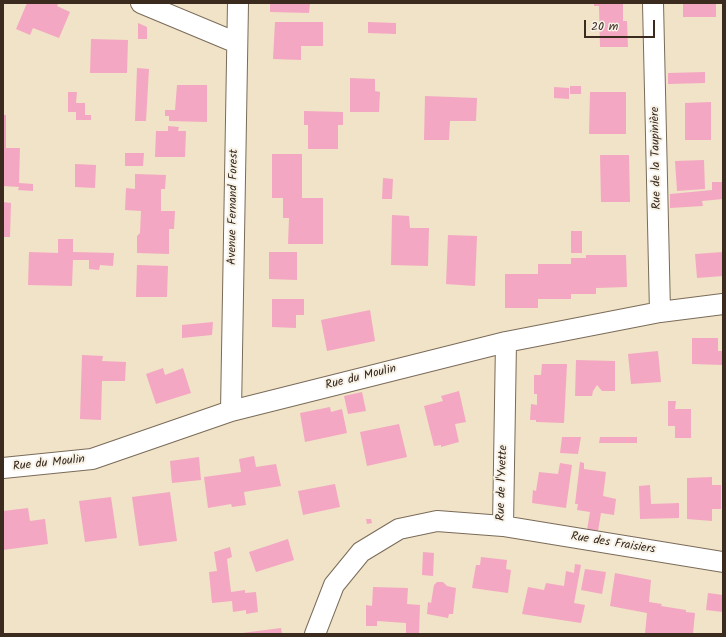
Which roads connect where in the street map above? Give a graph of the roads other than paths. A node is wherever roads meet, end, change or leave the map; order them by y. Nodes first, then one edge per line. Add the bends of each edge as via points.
1 (141, 3) edge
2 (238, 3) edge
3 (653, 3) edge
4 (237, 43) junction
5 (723, 304) edge
6 (660, 312) junction
7 (506, 342) junction
8 (231, 411) junction
9 (3, 468) edge
10 (503, 526) junction
11 (723, 562) edge
12 (315, 634) edge

1 - 4 street
2 - 4 street, Avenue Fernand Forest
3 - 6 street, Rue de la Taupinière
4 - 8 street, Avenue Fernand Forest
5 - 6 street, Rue du Moulin
6 - 7 street, Rue du Moulin
7 - 8 street, Rue du Moulin
7 - 10 street, Rue de l'Yvette
8 - 9 street, Rue du Moulin via 92,459
10 - 11 street, Rue des Fraisiers
10 - 12 street, Rue de l'Yvette via 437,521 399,529 361,552 334,585

